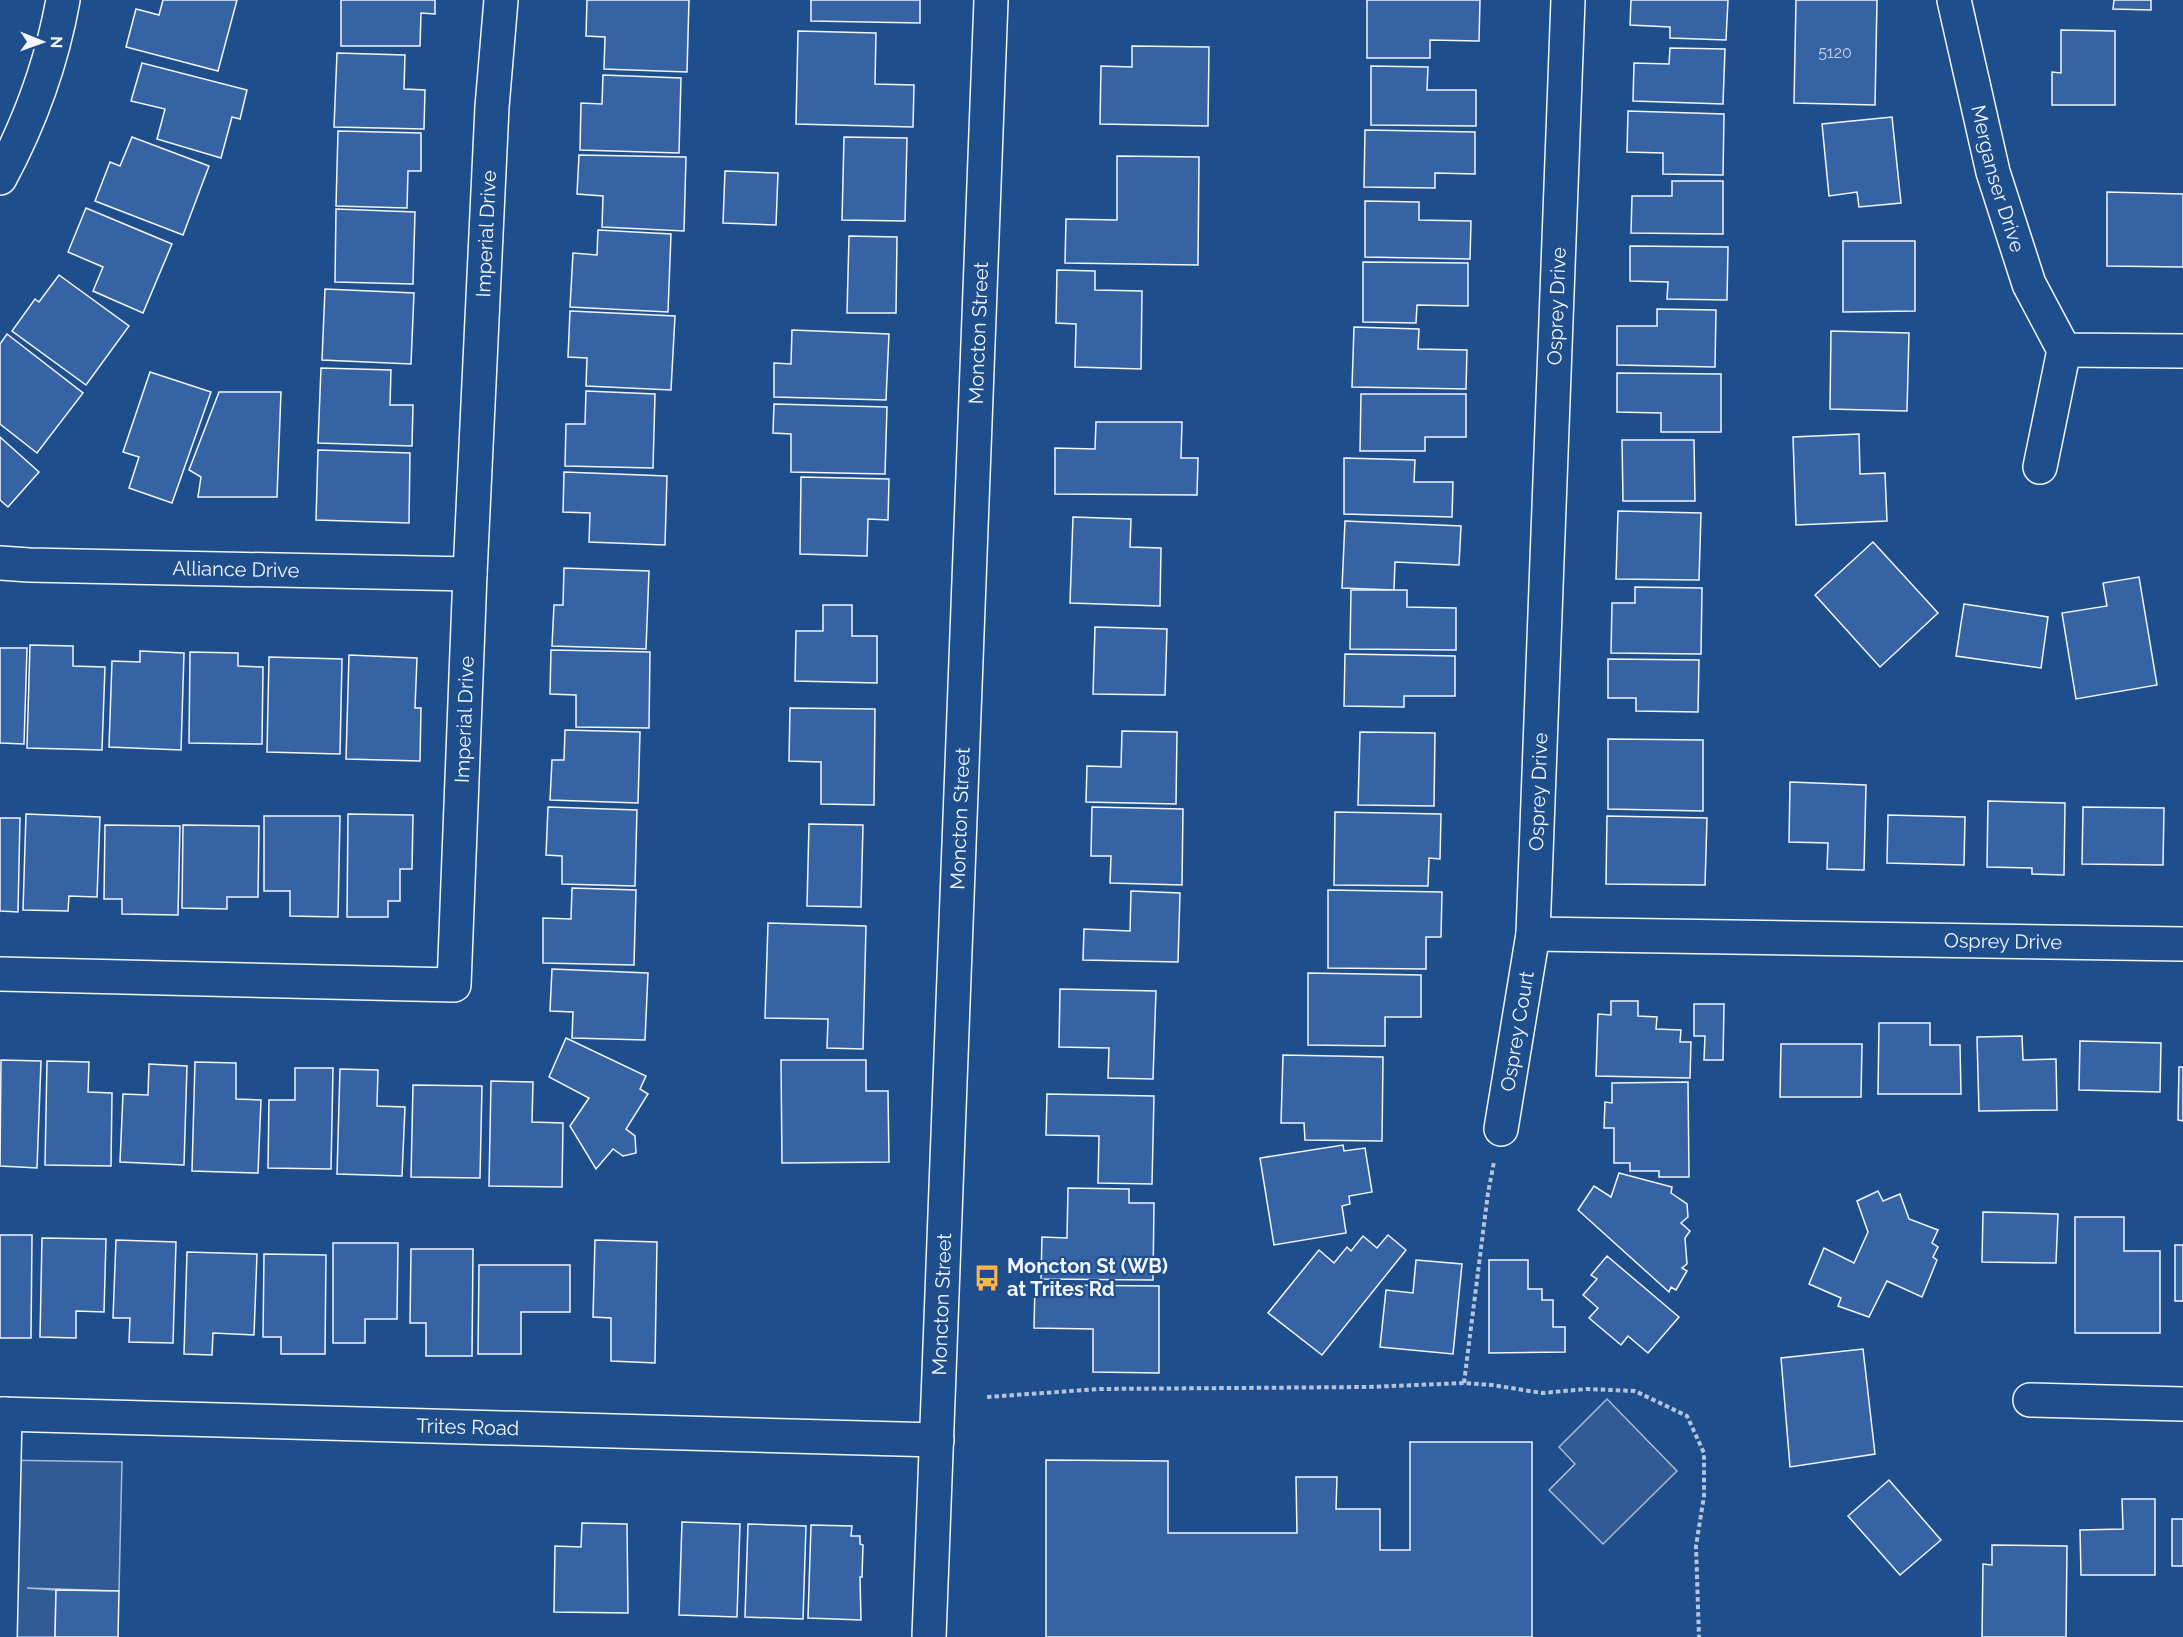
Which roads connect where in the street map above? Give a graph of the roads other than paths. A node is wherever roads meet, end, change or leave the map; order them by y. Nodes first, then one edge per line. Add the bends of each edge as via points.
1 (63, 0) edge
2 (501, 0) edge
3 (992, 0) edge
4 (1568, 0) edge
5 (1954, 0) edge
6 (0, 178) edge
7 (2064, 350) junction
8 (2183, 351) edge
9 (2040, 467) dead end
10 (0, 562) edge
11 (470, 574) junction
12 (1533, 934) junction
13 (2183, 944) edge
14 (0, 974) edge
15 (1501, 1129) road end
16 (2030, 1400) dead end
17 (2183, 1404) edge
18 (2, 1414) edge
19 (937, 1440) junction
20 (0, 1637) edge
21 (929, 1637) edge

1 - 6 street via 39,87 18,144
2 - 11 street, Imperial Drive via 492,107
3 - 19 street, Moncton Street
4 - 12 street, Osprey Drive
5 - 7 street, Merganser Drive via 1993,172 2029,284
7 - 8 street
7 - 9 street
10 - 11 street, Alliance Drive
11 - 14 street, Imperial Drive via 454,985
12 - 13 street, Osprey Drive
12 - 15 street, Osprey Court
16 - 17 street
18 - 19 street, Trites Road
18 - 20 street
19 - 21 street, Moncton Street

